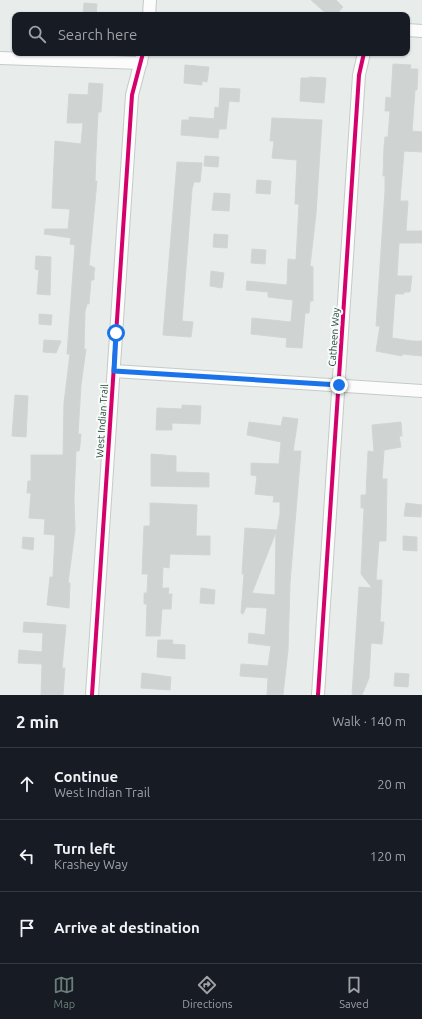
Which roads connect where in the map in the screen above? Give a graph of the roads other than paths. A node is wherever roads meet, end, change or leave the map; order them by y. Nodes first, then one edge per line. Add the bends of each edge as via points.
1 (150, 0) edge
2 (149, 12) edge
3 (410, 30) edge
4 (422, 31) edge
5 (363, 56) edge
6 (0, 58) edge
7 (142, 58) edge
8 (114, 371) junction
9 (339, 385) junction
10 (422, 391) edge
11 (92, 695) edge
12 (318, 695) edge

1 - 2 street
3 - 4 street
5 - 9 street, Catheen Way via 359,75
6 - 7 street
7 - 8 street, West Indian Trail via 132,95
8 - 9 street
8 - 11 street, West Indian Trail
9 - 10 street
9 - 12 street, Catheen Way

